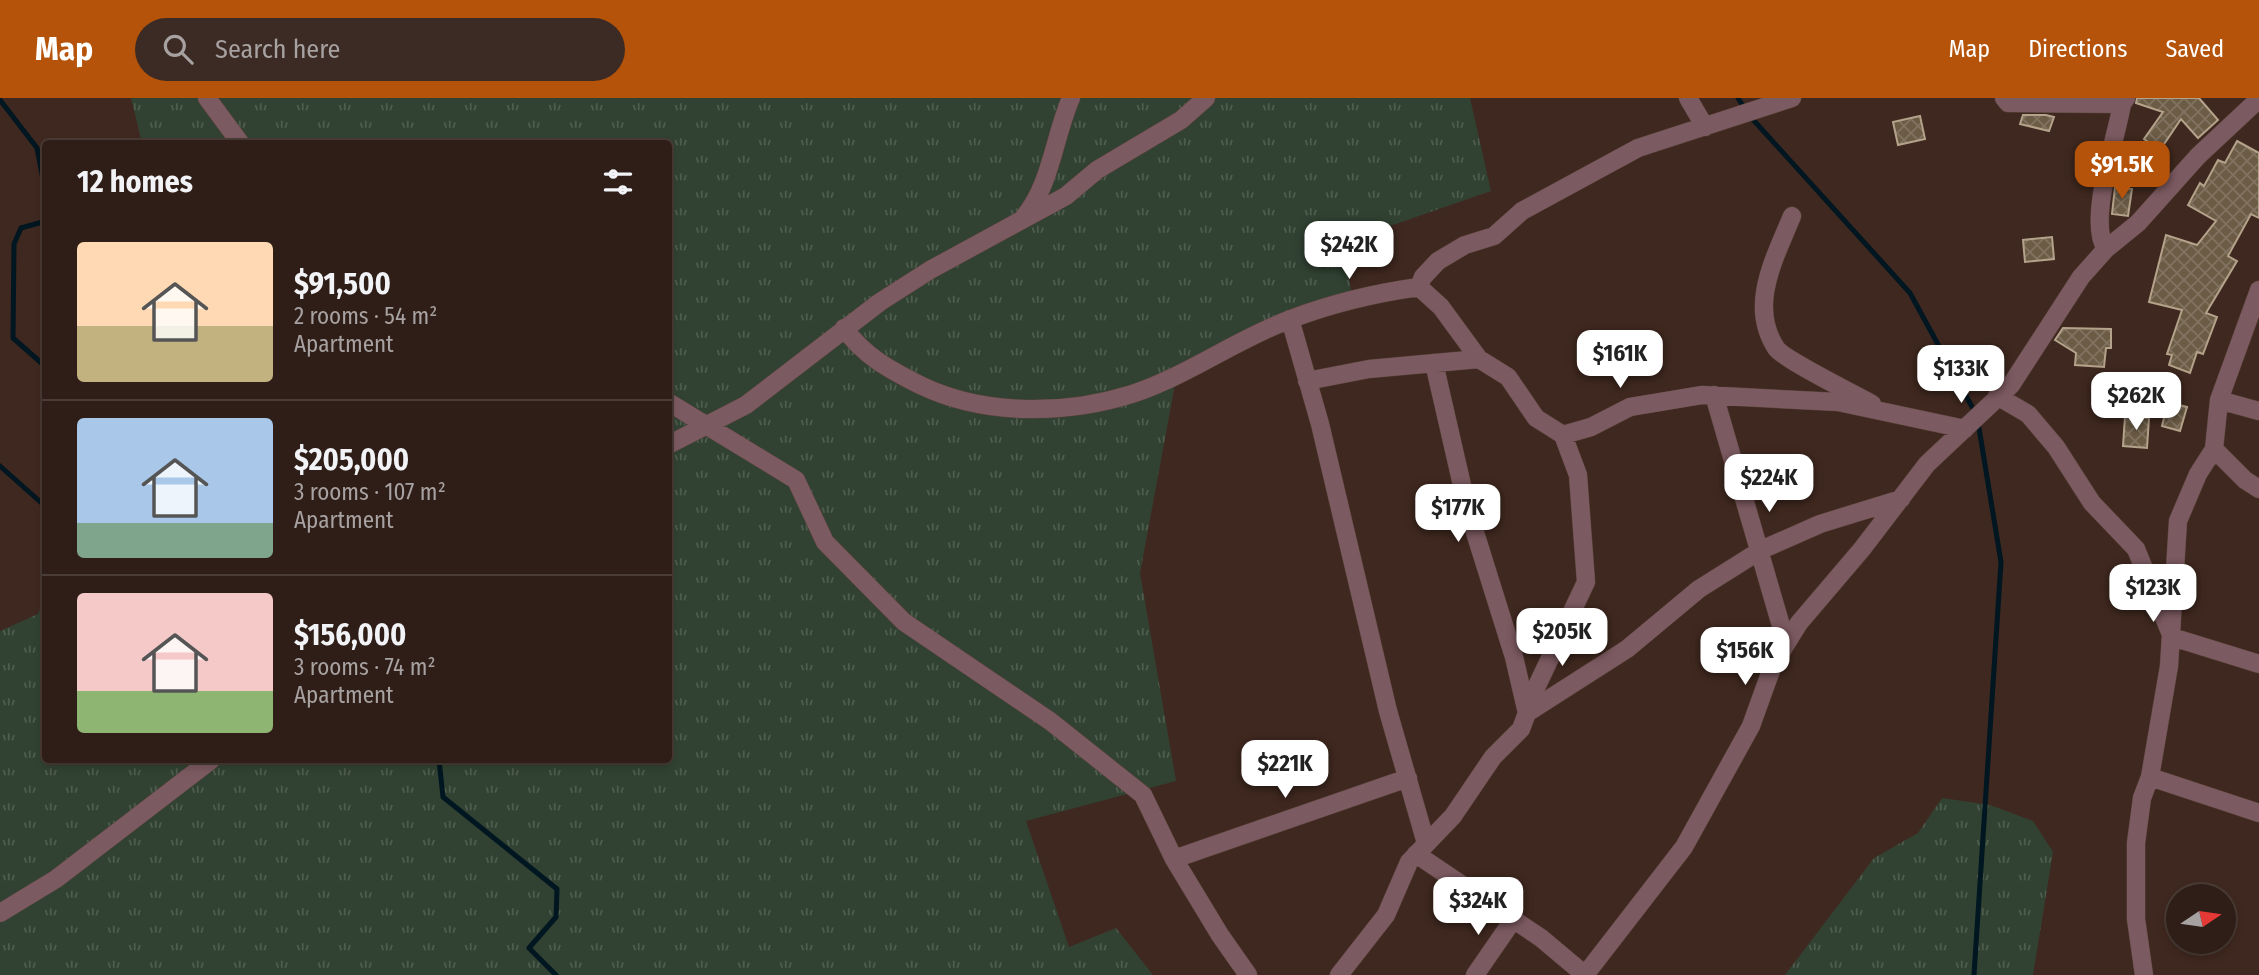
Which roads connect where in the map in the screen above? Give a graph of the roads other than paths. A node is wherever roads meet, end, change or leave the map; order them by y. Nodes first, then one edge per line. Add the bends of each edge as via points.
1 (208, 98) edge
2 (1070, 98) edge
3 (1206, 98) edge
4 (1688, 98) edge
5 (1792, 98) edge
6 (2004, 98) edge
7 (2259, 99) edge
8 (2124, 101) edge
9 (1705, 127) junction
10 (238, 140) edge
11 (1792, 216) dead end
12 (1021, 220) junction
13 (2106, 248) junction
14 (1419, 286) junction
15 (2259, 290) edge
16 (1290, 319) junction
17 (844, 328) junction
18 (1479, 359) junction
19 (1434, 363) junction
20 (1307, 381) junction
21 (1714, 395) junction
22 (1997, 396) junction
23 (2219, 400) junction
24 (672, 404) edge
25 (2259, 411) edge
26 (1886, 412) junction
27 (710, 425) junction
28 (1965, 429) junction
29 (1563, 435) junction
30 (672, 443) edge
31 (2214, 449) junction
32 (2259, 489) edge
33 (1901, 499) junction
34 (1761, 550) junction
35 (2172, 637) junction
36 (1786, 643) junction
37 (2259, 664) edge
38 (1527, 711) junction
39 (207, 763) edge
40 (2150, 777) junction
41 (1408, 778) junction
42 (2259, 813) edge
43 (1421, 849) junction
44 (1174, 859) junction
45 (0, 913) edge
46 (1513, 920) junction
47 (1248, 975) edge
48 (1339, 975) edge
49 (1475, 975) edge
50 (1585, 975) edge
51 (2144, 975) edge

1 - 10 street
2 - 12 street via 1043,186
3 - 12 street via 1181,120 1097,170 1066,197
4 - 9 street
5 - 9 street
6 - 8 street via 2008,103
7 - 13 street via 2198,156 2138,223
8 - 13 street via 2098,215 2100,241
9 - 14 street via 1637,148 1555,192 1522,211 1494,236 1465,245 1438,261
11 - 26 street via 1766,280 1762,313 1776,350
12 - 17 street via 929,270
13 - 22 street via 2081,277 2011,385
14 - 16 street via 1375,293
14 - 18 street via 1441,307
15 - 23 street
16 - 17 street via 1134,393 1080,407 1028,409 978,404 937,393 884,367 856,345
16 - 20 street
17 - 27 street via 746,405
18 - 19 street
18 - 29 street via 1508,377 1536,418
19 - 20 street
19 - 38 street via 1467,507
20 - 41 street
21 - 26 street via 1838,402
21 - 29 street via 1666,398 1630,407
21 - 34 street
22 - 28 street
22 - 35 street via 2028,414 2092,503 2136,549
23 - 25 street
23 - 31 street
24 - 27 street
26 - 28 street
27 - 30 street
27 - 44 street via 796,480 825,542 904,622 1050,721 1143,795
28 - 33 street via 1927,464
29 - 38 street via 1578,475 1586,582
31 - 32 street
31 - 35 street via 2178,522
33 - 34 street via 1820,524
33 - 36 street
34 - 36 street
34 - 38 street via 1699,589 1627,649
35 - 37 street
35 - 40 street
36 - 50 street via 1751,726 1684,847
38 - 43 street via 1521,729 1493,757 1453,816
39 - 45 street via 55,879
40 - 42 street
40 - 51 street via 2136,843 2136,919
41 - 43 street
41 - 44 street
43 - 46 street
43 - 48 street via 1409,862 1387,915
44 - 47 street
46 - 49 street
46 - 50 street

